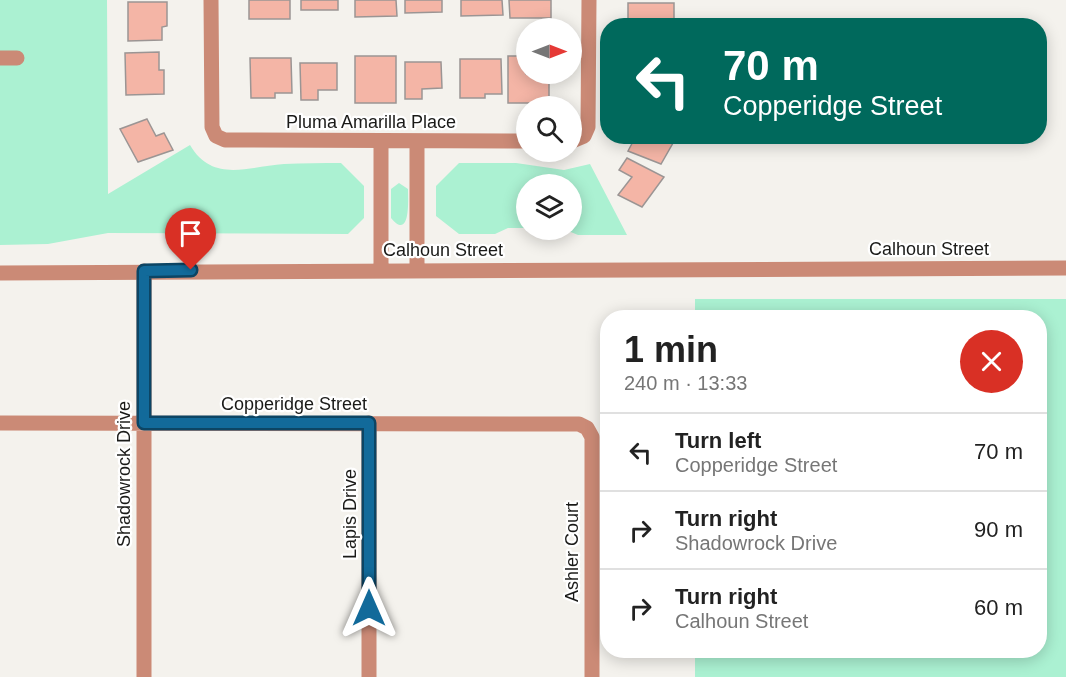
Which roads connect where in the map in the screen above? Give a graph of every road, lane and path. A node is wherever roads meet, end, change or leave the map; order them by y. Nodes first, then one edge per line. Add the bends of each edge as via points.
1 (211, 0) edge
2 (589, 0) edge
3 (0, 58) edge
4 (16, 58) dead end
5 (582, 134) edge
6 (381, 141) junction
7 (417, 141) junction
8 (516, 141) edge
9 (1066, 268) edge
10 (381, 270) junction
11 (417, 270) junction
12 (144, 271) junction
13 (0, 273) edge
14 (0, 423) edge
15 (144, 423) junction
16 (369, 423) junction
17 (587, 428) joint
18 (144, 677) edge
19 (369, 677) edge
20 (592, 677) edge

1 - 6 street, Pluma Amarilla Place via 211,114 216,136 238,141
2 - 5 street via 589,114 588,127
3 - 4 street
6 - 7 street, Pluma Amarilla Place
6 - 10 street
7 - 8 street, Pluma Amarilla Place
7 - 11 street
9 - 11 street, Calhoun Street
10 - 11 street, Calhoun Street
10 - 12 street, Calhoun Street
12 - 13 street, Calhoun Street
12 - 15 street, Shadowrock Drive
14 - 15 street, Copperidge Street
15 - 16 street, Copperidge Street
15 - 18 street, Shadowrock Drive
16 - 17 street, Copperidge Street via 579,424
16 - 19 street, Lapis Drive
17 - 20 street, Ashler Court via 592,437

